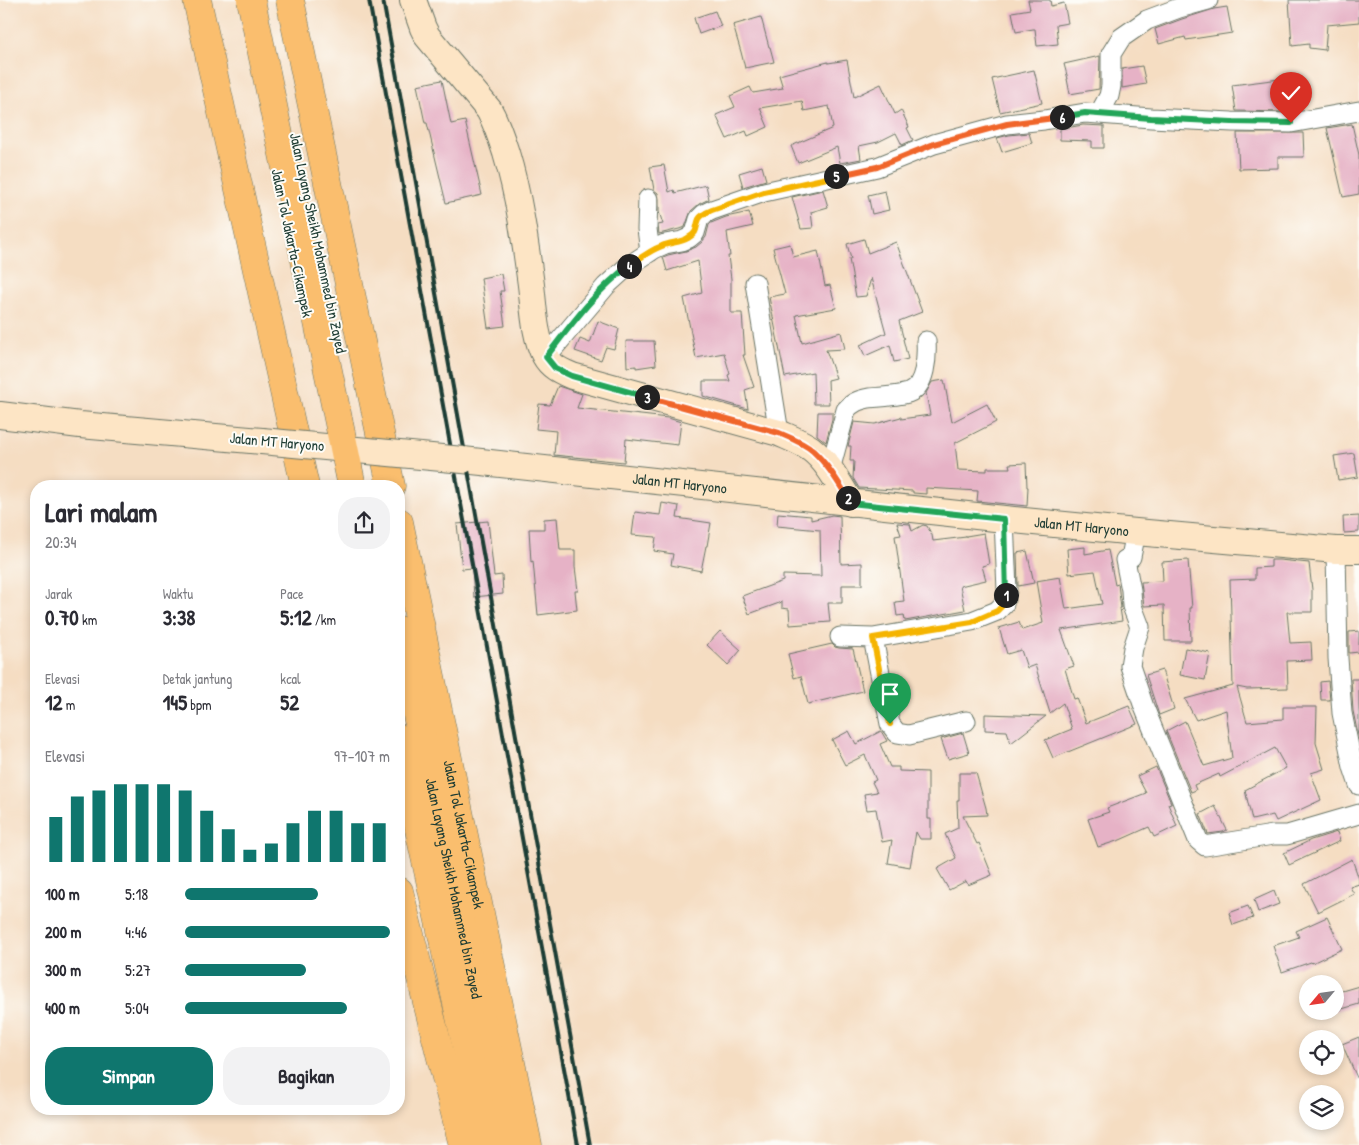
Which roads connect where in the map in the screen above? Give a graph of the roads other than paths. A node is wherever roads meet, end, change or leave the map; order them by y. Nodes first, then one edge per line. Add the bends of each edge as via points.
1 (197, 0) edge
2 (242, 0) edge
3 (251, 0) edge
4 (268, 0) edge
5 (290, 0) edge
6 (413, 0) edge
7 (1208, 0) edge
8 (1359, 111) edge
9 (1099, 114) junction
10 (648, 199) dead end
11 (650, 252) junction
12 (755, 283) dead end
13 (926, 341) dead end
14 (546, 357) junction
15 (0, 415) edge
16 (779, 433) junction
17 (830, 470) junction
18 (304, 480) edge
19 (343, 480) edge
20 (351, 480) edge
21 (367, 480) edge
22 (390, 480) edge
23 (850, 503) junction
24 (1004, 519) junction
25 (1136, 532) junction
26 (1348, 550) edge
27 (405, 551) edge
28 (840, 637) dead end
29 (873, 638) junction
30 (405, 658) edge
31 (966, 721) dead end
32 (405, 738) edge
33 (405, 765) edge
34 (1358, 778) edge
35 (1359, 814) edge
36 (405, 915) edge
37 (462, 1145) edge
38 (489, 1145) edge
39 (508, 1145) edge
40 (528, 1145) edge

1 - 18 highway
2 - 19 highway, Jalan Tol Jakarta–Cikampek
3 - 20 highway, Jalan Layang Sheikh Mohammed bin Zayed, bridge
4 - 21 highway, Jalan Layang Sheikh Mohammed bin Zayed
5 - 22 highway
6 - 14 main road via 427,36 489,110 496,123 513,175 538,339
7 - 9 street via 1147,20 1121,38 1111,54 1112,86
8 - 9 street via 1291,123
9 - 11 street via 1085,113 1007,124 934,144 877,167 764,192 704,214 699,219 696,233 689,238
10 - 11 street
11 - 14 street via 606,286
12 - 16 street
13 - 17 street via 925,371 916,387 909,393 852,402 846,410
14 - 16 main road via 555,368 572,376
15 - 23 main road, Jalan MT Haryono, bridge via 463,460
16 - 17 main road via 812,450
17 - 23 main road
23 - 24 main road, Jalan MT Haryono
24 - 25 main road, Jalan MT Haryono
24 - 29 street via 1007,591 1004,604 997,611 972,622
25 - 26 main road, Jalan MT Haryono
25 - 35 street via 1131,557 1125,560 1132,606 1140,627 1130,666 1198,840 1205,846 1288,835
26 - 34 street via 1338,658 1342,713
27 - 40 highway, Jalan Tol Jakarta–Cikampek
28 - 29 street
29 - 31 street via 890,724 898,733 910,735
30 - 39 highway, Jalan Layang Sheikh Mohammed bin Zayed
32 - 38 highway, Jalan Layang Sheikh Mohammed bin Zayed
33 - 38 highway
36 - 37 highway

